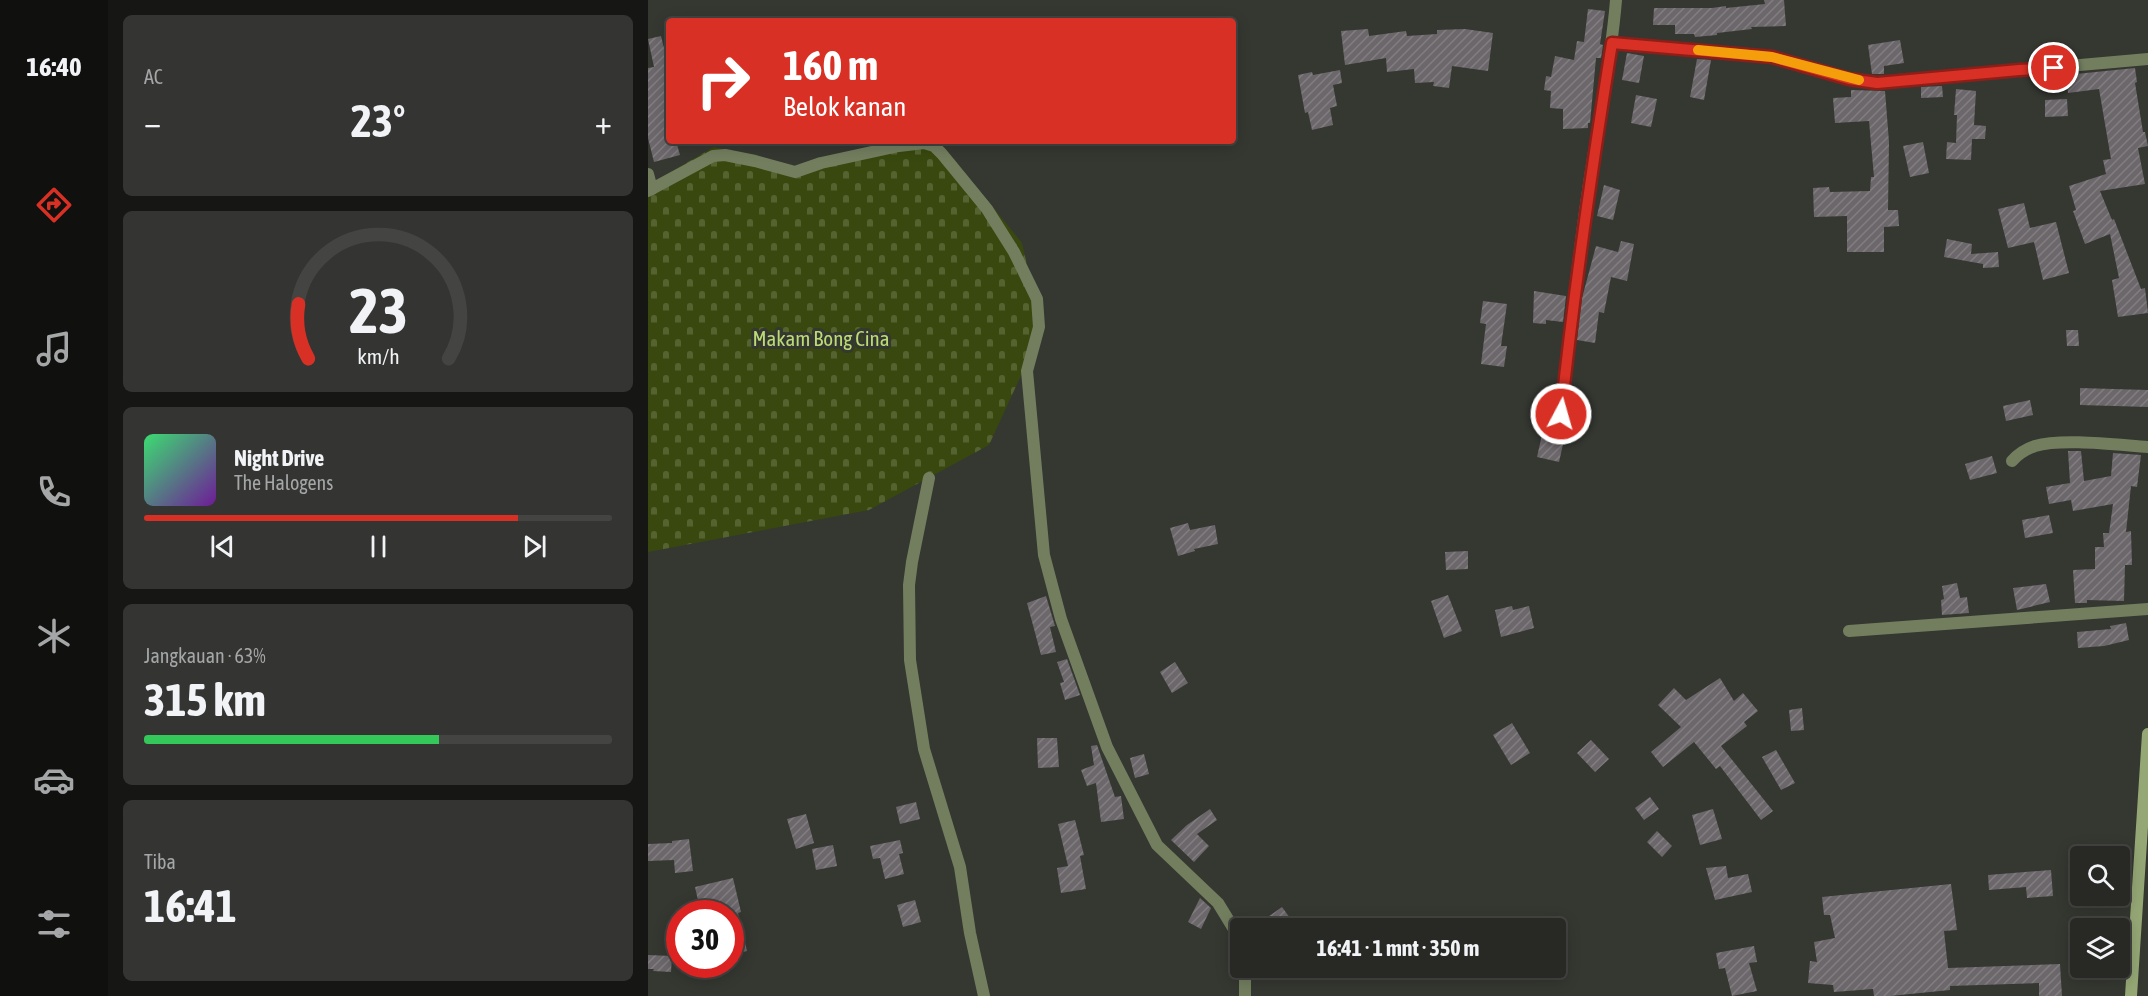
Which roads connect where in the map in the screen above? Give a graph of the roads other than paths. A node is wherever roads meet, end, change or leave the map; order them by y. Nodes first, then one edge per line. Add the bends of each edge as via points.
1 (1616, 0) edge
2 (1612, 43) junction
3 (2148, 59) edge
4 (916, 144) edge
5 (927, 144) edge
6 (648, 174) edge
7 (650, 190) edge
8 (1561, 414) dead end
9 (2148, 447) edge
10 (2012, 461) dead end
11 (929, 478) dead end
12 (2148, 609) edge
13 (1850, 631) dead end
14 (2148, 734) edge
15 (1230, 923) edge
16 (1245, 978) edge
17 (984, 996) edge
18 (1245, 996) edge
19 (2131, 996) edge

1 - 2 street
2 - 3 street via 1772,57 1877,83
2 - 8 street via 1588,191
4 - 7 street via 856,154 795,172 755,161 713,156
5 - 15 street via 942,154 987,209 1037,300 1039,327 1028,372 1044,555 1061,619 1107,747 1157,845 1218,903
6 - 7 street
9 - 10 street via 2037,445 2020,452
11 - 17 street via 912,562 910,660 924,749 960,867
12 - 13 street
14 - 19 main road
16 - 18 street

